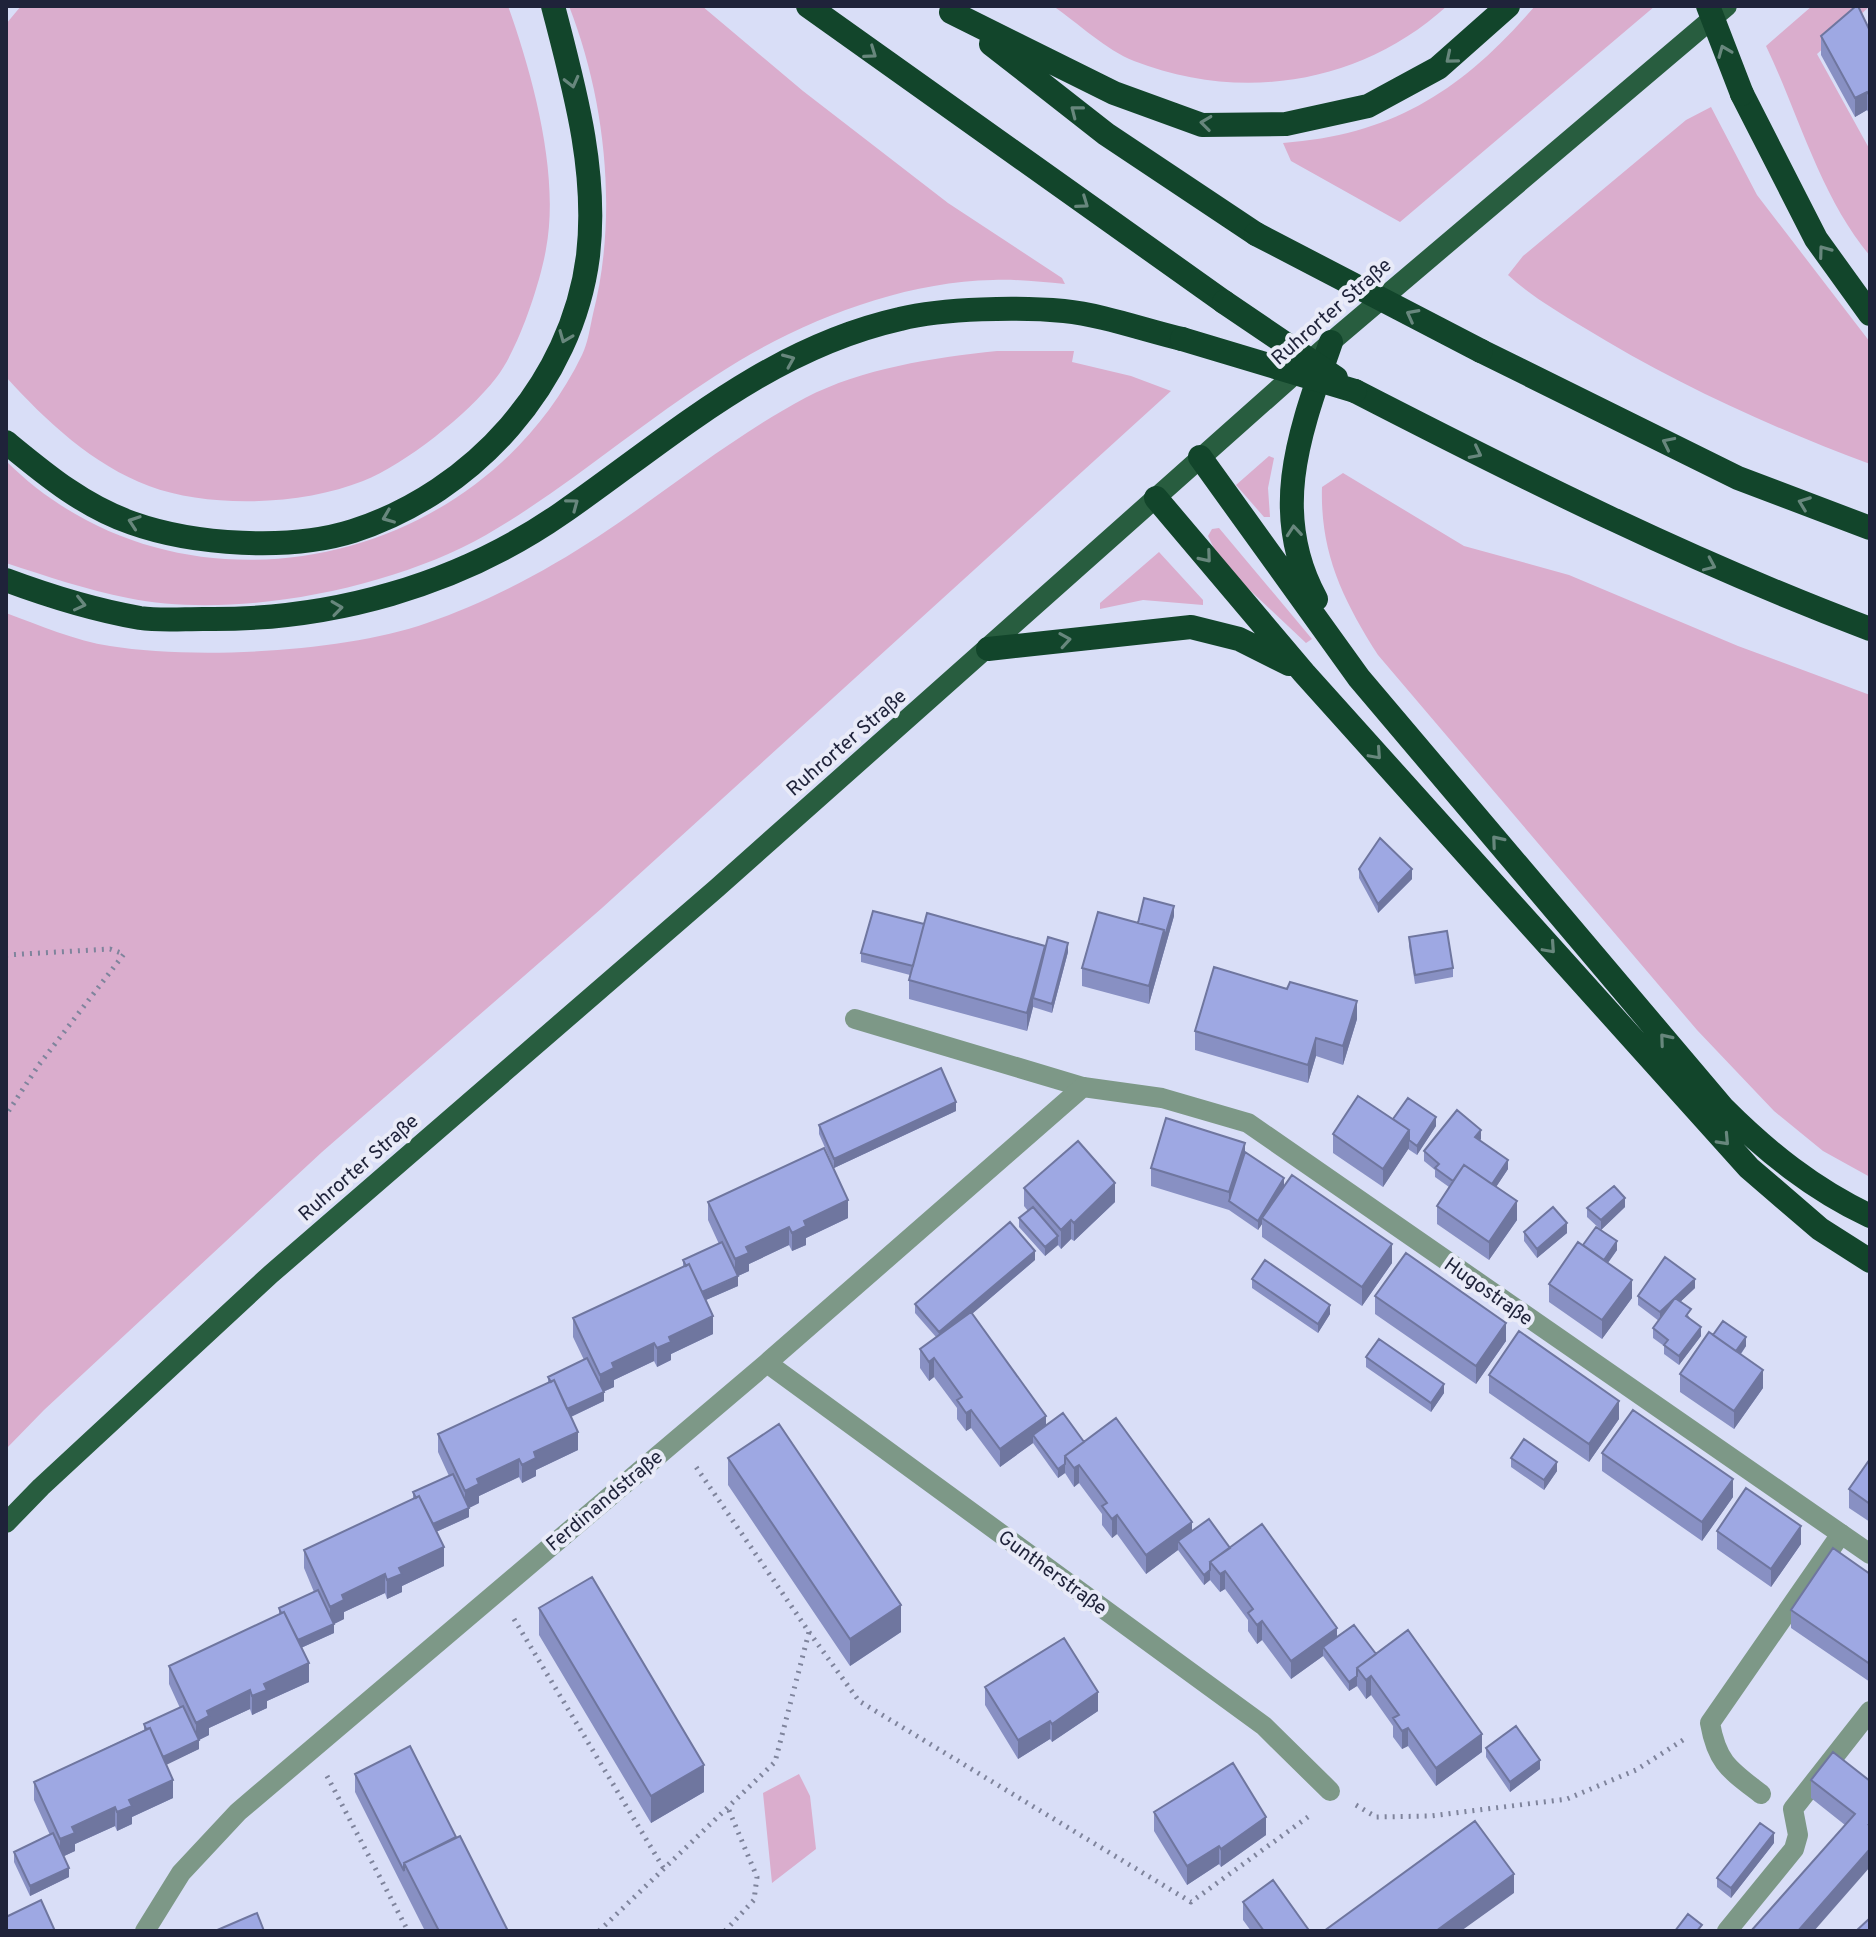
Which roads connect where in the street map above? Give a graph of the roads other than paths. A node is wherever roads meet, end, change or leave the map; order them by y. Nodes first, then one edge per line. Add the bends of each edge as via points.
1 (553, 6) edge
2 (808, 6) edge
3 (1508, 6) edge
4 (1708, 6) edge
5 (1727, 6) edge
6 (946, 9) edge
7 (1870, 314) edge
8 (1331, 342) junction
9 (1355, 391) junction
10 (6, 442) edge
11 (1200, 457) junction
12 (1156, 498) junction
13 (1870, 528) edge
14 (6, 580) edge
15 (1870, 629) edge
16 (988, 649) junction
17 (1304, 673) junction
18 (1359, 678) junction
19 (855, 1019) dead end
20 (1083, 1087) junction
21 (1870, 1216) edge
22 (1870, 1261) edge
23 (767, 1363) junction
24 (6, 1523) edge
25 (1841, 1534) junction
26 (1870, 1554) edge
27 (1870, 1711) edge
28 (1330, 1791) road end
29 (1761, 1794) dead end
30 (145, 1931) edge
31 (1727, 1931) edge

1 -> 10 highway via 579,108 590,193 587,257 568,336 526,409 471,467 409,508 351,532 227,544 132,523 63,489
2 -> 9 highway, bridge
3 -> 6 highway via 1438,68 1368,106 1286,124 1202,125 1114,93
7 -> 4 highway, bridge via 1816,239 1742,94
5 - 8 main road, Ruhrorter Straße
13 -> 6 highway, bridge via 1738,478 1256,234 1106,134
8 - 11 main road, Ruhrorter Straße
18 -> 8 highway via 1305,578 1294,539 1291,485 1297,442
14 -> 9 highway, bridge via 47,596 143,619 250,620 362,604 476,565 560,514 760,372 900,318 959,311 1065,311 1182,339
9 -> 15 highway via 1596,514 1758,587
11 - 12 main road, Ruhrorter Straße
11 - 18 highway
12 - 16 main road, Ruhrorter Straße
12 -> 17 highway
16 -> 17 highway via 1191,627 1239,639
16 - 24 main road, Ruhrorter Straße via 271,1274
17 -> 22 highway via 1749,1168 1820,1229
21 -> 18 highway via 1771,1155 1723,1108
19 - 20 street, Hugostraße
20 - 23 street, Ferdinandstraße
20 - 25 street, Hugostraße via 1162,1098 1248,1123
23 - 28 street, Guntherstraße via 1264,1726
23 - 30 street, Ferdinandstraße via 238,1812 181,1873
25 - 26 street, Hugostraße
25 - 29 street via 1710,1723 1715,1751 1726,1767
27 - 31 street via 1793,1809 1798,1835 1794,1849

